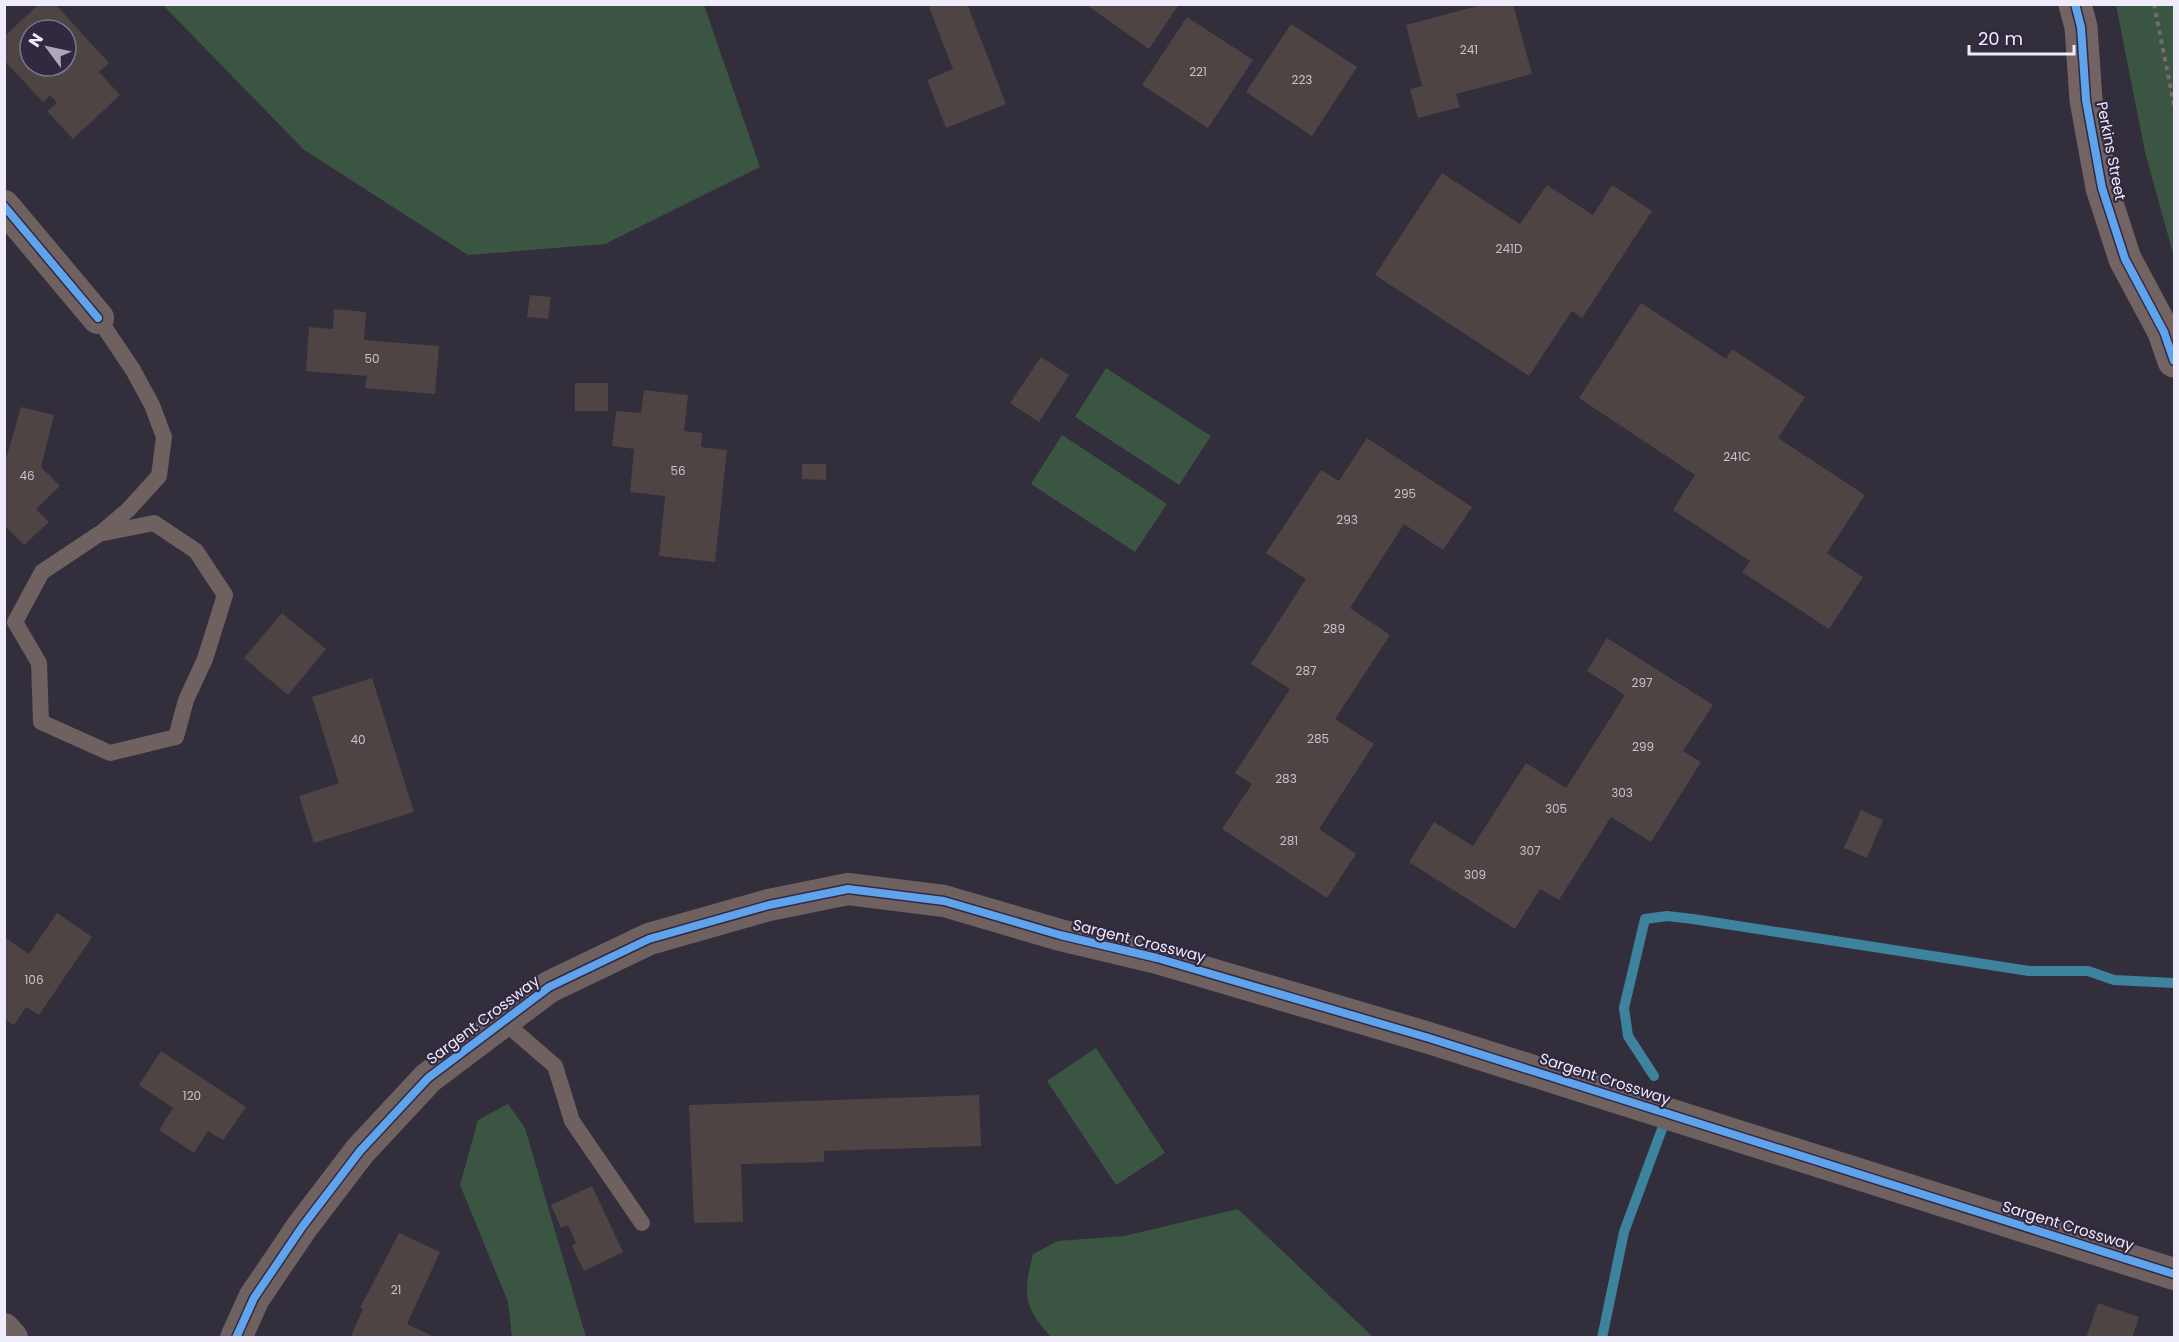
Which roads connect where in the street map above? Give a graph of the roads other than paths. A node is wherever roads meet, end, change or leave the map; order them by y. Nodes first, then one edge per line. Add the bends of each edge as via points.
1 (2076, 4) edge
2 (4, 206) edge
3 (98, 318) joint
4 (2175, 361) edge
5 (99, 534) junction
6 (503, 1021) junction
7 (642, 1223) dead end
8 (2175, 1274) edge
9 (4, 1329) edge
10 (12, 1338) edge
11 (236, 1338) edge

1 - 4 main road, Perkins Street via 2086,100 2102,188 2125,259
2 - 3 street
3 - 5 lane via 133,370 164,437 159,476
5 - 5 lane via 154,523 196,551 225,595 176,737 110,753 41,722 39,663 15,622 42,572
6 - 7 lane via 555,1066 572,1121
6 - 8 street, Sargent Crossway via 549,987 649,939 769,905 848,889 944,901 1157,958 1429,1038
6 - 11 street, Sargent Crossway via 428,1078 360,1151 254,1298
9 - 10 street

